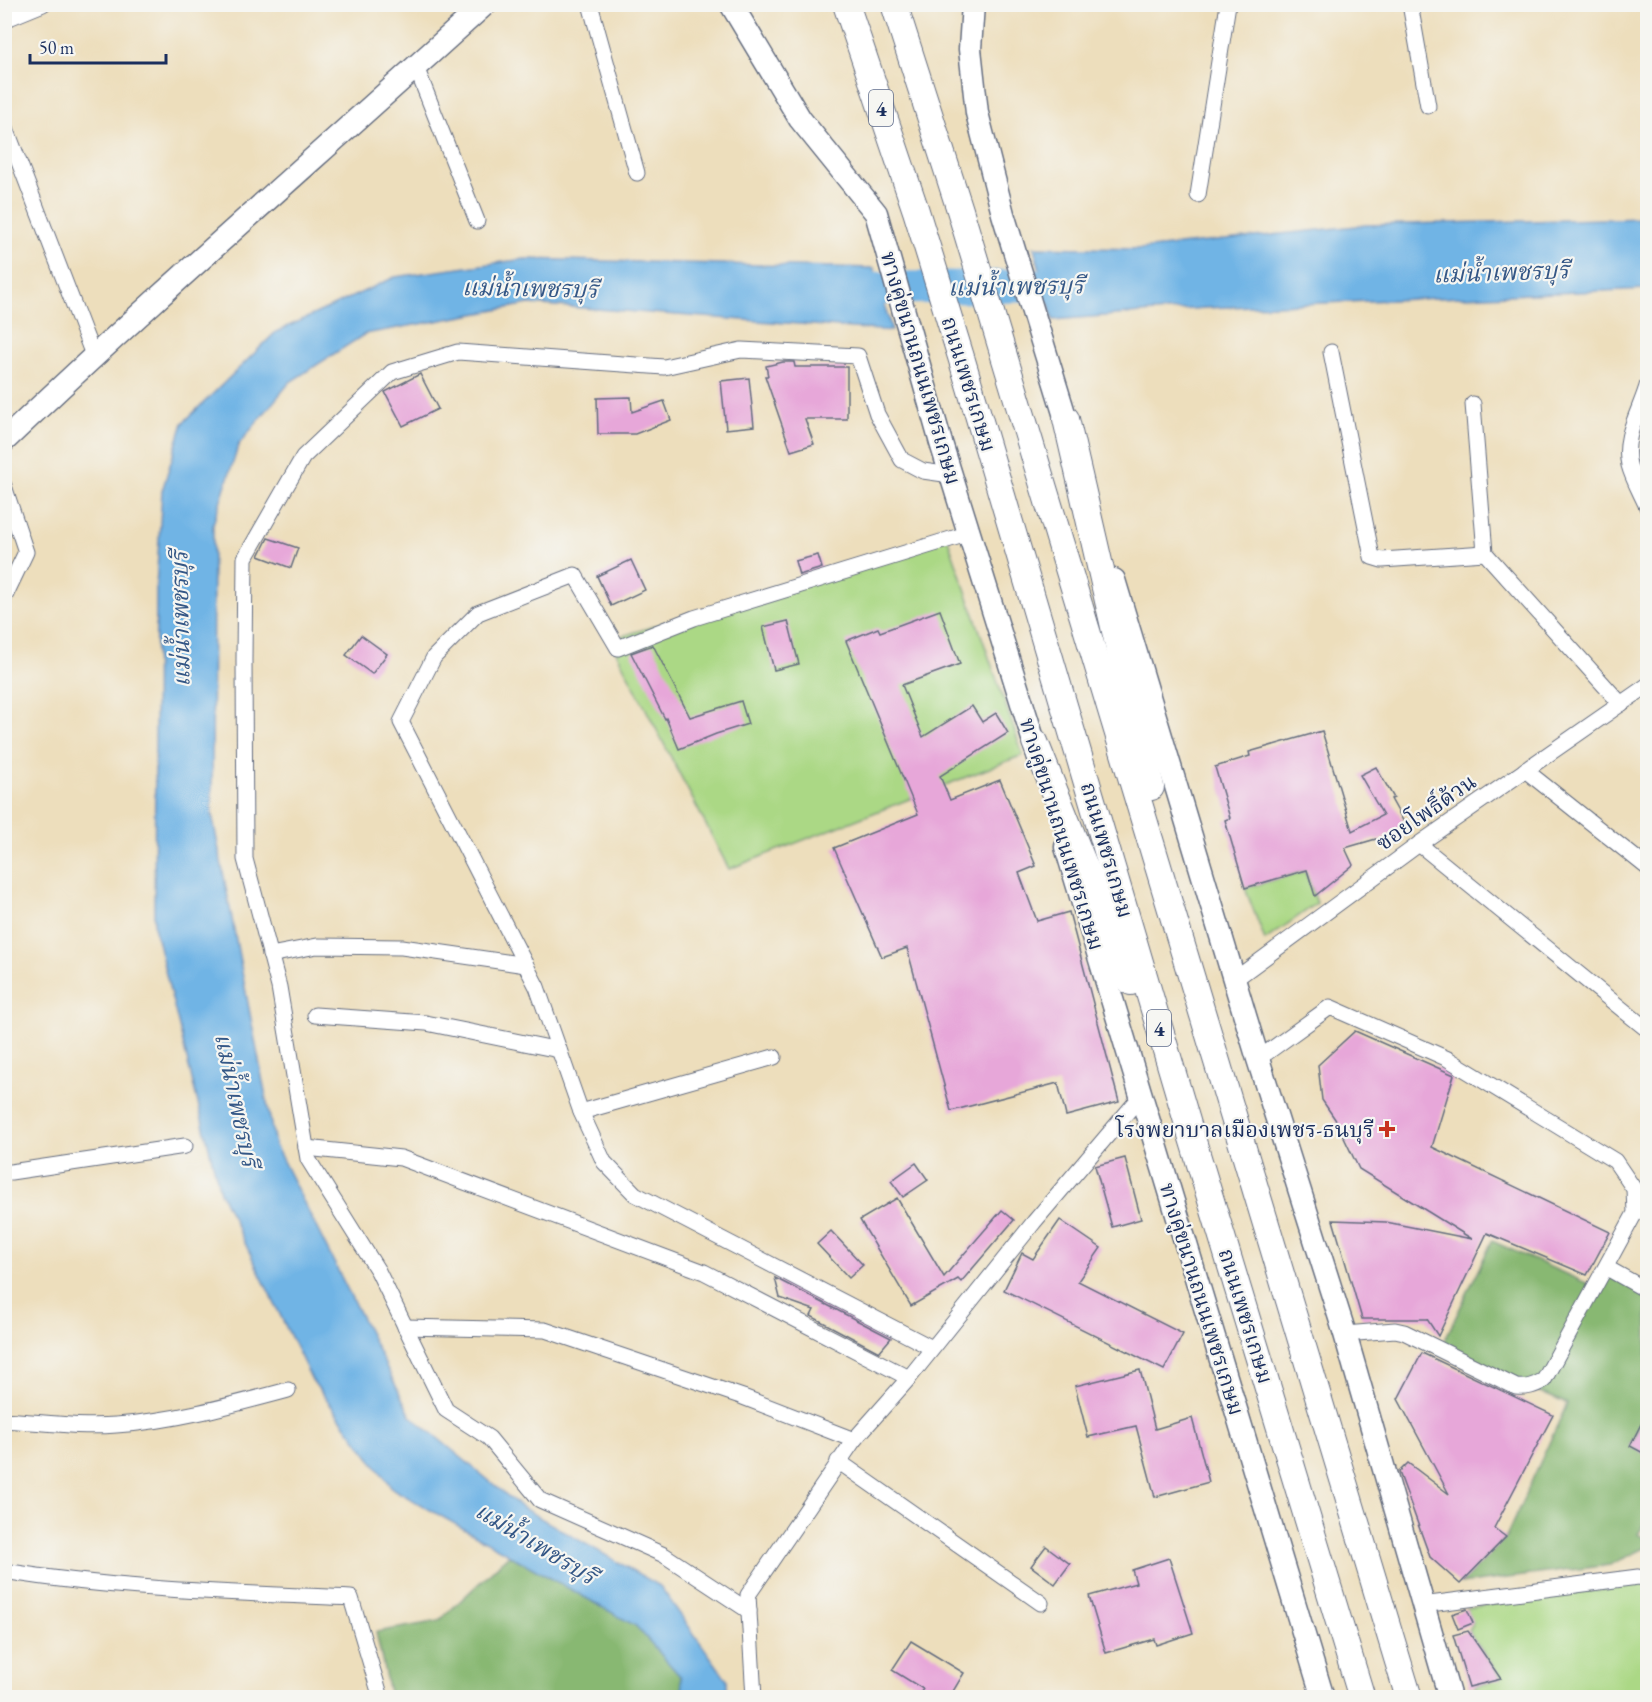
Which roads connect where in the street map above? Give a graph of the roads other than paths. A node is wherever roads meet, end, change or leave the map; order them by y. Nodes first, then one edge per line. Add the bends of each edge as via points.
1 (43, 4) edge
2 (485, 4) edge
3 (590, 4) edge
4 (731, 4) edge
5 (846, 4) edge
6 (894, 4) edge
7 (974, 4) edge
8 (1228, 4) edge
9 (1410, 4) edge
10 (4, 20) edge
11 (416, 67) junction
12 (1428, 106) dead end
13 (4, 123) edge
14 (637, 173) dead end
15 (1198, 195) dead end
16 (477, 221) dead end
17 (1330, 352) dead end
18 (93, 355) junction
19 (1647, 383) edge
20 (1473, 404) dead end
21 (1066, 419) junction
22 (4, 441) edge
23 (951, 475) junction
24 (4, 486) edge
25 (1647, 509) edge
26 (970, 532) junction
27 (1485, 553) junction
28 (4, 598) edge
29 (1647, 685) edge
30 (1621, 704) junction
31 (1035, 742) junction
32 (1525, 770) junction
33 (1419, 844) junction
34 (1647, 868) edge
35 (270, 955) junction
36 (526, 965) junction
37 (1234, 980) junction
38 (1201, 1006) junction
39 (315, 1015) dead end
40 (1647, 1021) edge
41 (559, 1050) junction
42 (774, 1057) dead end
43 (1258, 1059) junction
44 (1141, 1096) junction
45 (581, 1112) junction
46 (1189, 1128) junction
47 (185, 1146) dead end
48 (306, 1148) junction
49 (4, 1173) edge
50 (1607, 1268) junction
51 (1647, 1291) edge
52 (405, 1327) junction
53 (1345, 1334) junction
54 (932, 1348) junction
55 (909, 1378) junction
56 (288, 1390) dead end
57 (4, 1420) edge
58 (854, 1440) junction
59 (838, 1461) junction
60 (1340, 1464) junction
61 (4, 1571) edge
62 (1647, 1579) edge
63 (1041, 1603) dead end
64 (1422, 1605) junction
65 (749, 1611) junction
66 (1360, 1693) edge
67 (381, 1698) edge
68 (754, 1698) edge
69 (1323, 1698) edge
70 (1409, 1698) edge
71 (1423, 1698) edge
72 (1450, 1698) edge

1 - 10 street
2 - 11 main road
3 - 14 street
4 - 23 main road, ทางคู่ขนานถนนเพชรเกษม / 4 via 800,119 876,213
5 - 46 highway, ถนนเพชรเกษม / 4 via 961,357
6 - 38 highway, ถนนเพชรเกษม / 4
7 - 21 main road via 970,49 977,113 1003,214
8 - 15 street
9 - 12 street
11 - 16 street
11 - 18 main road
13 - 18 street
17 - 27 street via 1372,557 1382,560
18 - 22 main road
19 - 25 street via 1627,449 1629,466
20 - 27 street
21 - 37 main road
21 - 38 highway
23 - 26 main road, ทางคู่ขนานถนนเพชรเกษม / 4
23 - 35 street via 923,471 902,460 877,414 858,356 741,350 664,367 458,352 392,372 303,458 245,558 245,859
24 - 28 street via 26,552
26 - 31 main road, ทางคู่ขนานถนนเพชรเกษม / 4
26 - 36 street via 694,618 618,648 575,575 478,613 434,657 401,722
27 - 30 street
29 - 30 street, ซอยโพธิ์ด้วน
30 - 32 street, ซอยโพธิ์ด้วน
31 - 44 main road, ทางคู่ขนานถนนเพชรเกษม / 4
31 - 46 highway
32 - 33 street, ซอยโพธิ์ด้วน
32 - 34 street
33 - 37 street, ซอยโพธิ์ด้วน
33 - 40 street via 1644,1027
35 - 36 street via 317,946 402,947
35 - 48 street
36 - 41 street
37 - 43 main road
38 - 60 highway, ถนนเพชรเกษม / 4
39 - 41 street via 426,1023
41 - 45 street
42 - 45 street
43 - 50 street via 1330,1007 1448,1059 1615,1161 1634,1189 1635,1213
43 - 53 main road
44 - 54 street
44 - 69 main road, ทางคู่ขนานถนนเพชรเกษม / 4
45 - 54 street via 604,1162 635,1194
46 - 66 highway, ถนนเพชรเกษม / 4
47 - 49 street
48 - 52 street via 308,1159 378,1271
48 - 55 street via 401,1158 704,1272
50 - 51 street
50 - 53 street via 1544,1380 1527,1388 1516,1387 1404,1332
52 - 58 street via 545,1330 743,1397
52 - 65 street via 446,1410 489,1438 540,1500 663,1555
53 - 64 main road
54 - 55 street
55 - 58 street
56 - 57 street via 222,1408 115,1425
58 - 59 street
59 - 63 street
59 - 65 street via 748,1595
60 - 70 highway, ถนนเพชรเกษม / 4
60 - 71 highway
61 - 67 street via 196,1591 351,1598
62 - 64 street via 1638,1577
64 - 72 main road
65 - 68 street

